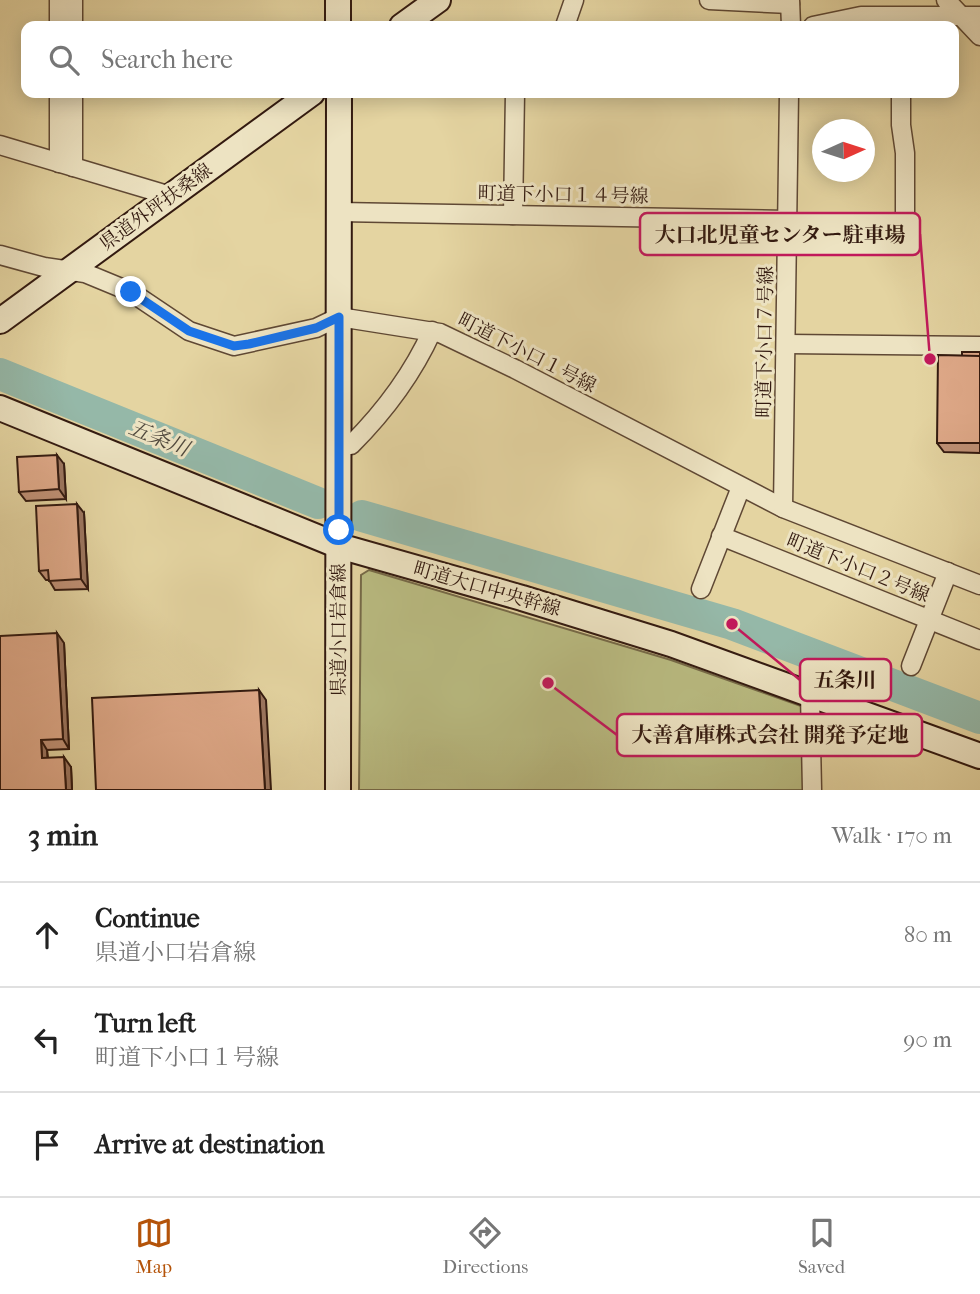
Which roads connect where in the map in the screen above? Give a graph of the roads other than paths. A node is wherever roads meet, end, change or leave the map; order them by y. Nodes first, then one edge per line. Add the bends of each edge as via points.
1 (59, 0) edge
2 (73, 0) edge
3 (338, 0) edge
4 (438, 0) edge
5 (574, 0) edge
6 (709, 0) edge
7 (946, 0) edge
8 (790, 2) edge
9 (863, 8) edge
10 (959, 15) junction
11 (980, 16) edge
12 (59, 21) edge
13 (73, 21) edge
14 (338, 21) edge
15 (409, 21) edge
16 (567, 21) edge
17 (791, 21) edge
18 (827, 21) edge
19 (899, 21) edge
20 (910, 21) edge
21 (980, 36) edge
22 (59, 98) edge
23 (73, 98) edge
24 (305, 98) edge
25 (338, 98) edge
26 (515, 98) edge
27 (789, 98) edge
28 (901, 98) edge
29 (0, 145) edge
30 (66, 165) junction
31 (171, 195) junction
32 (339, 212) junction
33 (513, 215) junction
34 (787, 220) junction
35 (905, 223) joint
36 (0, 255) edge
37 (69, 271) junction
38 (339, 317) junction
39 (0, 321) edge
40 (432, 331) junction
41 (787, 344) junction
42 (980, 346) edge
43 (0, 408) edge
44 (339, 445) junction
45 (741, 487) junction
46 (783, 508) junction
47 (721, 536) junction
48 (339, 538) junction
49 (948, 572) junction
50 (980, 585) edge
51 (701, 589) dead end
52 (929, 620) junction
53 (980, 640) edge
54 (911, 666) dead end
55 (810, 694) junction
56 (980, 757) edge
57 (338, 790) edge
58 (812, 790) edge

1 - 12 street
2 - 13 street
3 - 14 main road
4 - 15 main road
5 - 16 street
6 - 8 street
7 - 10 street
8 - 17 street
9 - 18 street
9 - 19 street
10 - 11 street
10 - 20 street
10 - 21 street
22 - 30 street
23 - 30 street
24 - 31 main road, 県道外坪扶桑線
25 - 32 main road, 県道小口岩倉線
26 - 33 street
27 - 34 street, 町道下小口７号線
28 - 35 street
29 - 30 street
30 - 31 street
31 - 37 main road, 県道外坪扶桑線
32 - 33 street, 町道下小口１４号線
32 - 38 main road, 県道小口岩倉線
33 - 34 street, 町道下小口１４号線
34 - 35 lane
34 - 41 street, 町道下小口７号線
36 - 37 street
37 - 38 street via 131,292 189,331 234,346 316,328
37 - 39 main road, 県道外坪扶桑線
38 - 40 street, 町道下小口１号線
38 - 44 main road, 県道小口岩倉線
40 - 44 street via 389,402 351,445
40 - 45 street, 町道下小口１号線
41 - 42 street
41 - 46 street, 町道下小口７号線
43 - 48 main road, 町道大口中央幹線
44 - 48 main road, 県道小口岩倉線
45 - 46 street, 町道下小口１号線
45 - 47 street
46 - 49 street, 町道下小口１号線
47 - 51 street
47 - 52 street, 町道下小口２号線
48 - 55 main road, 町道大口中央幹線 via 671,644
48 - 57 main road, 県道小口岩倉線
49 - 50 street, 町道下小口１号線
49 - 52 street
52 - 53 street, 町道下小口２号線
52 - 54 street
55 - 56 main road, 町道大口中央幹線
55 - 58 street

